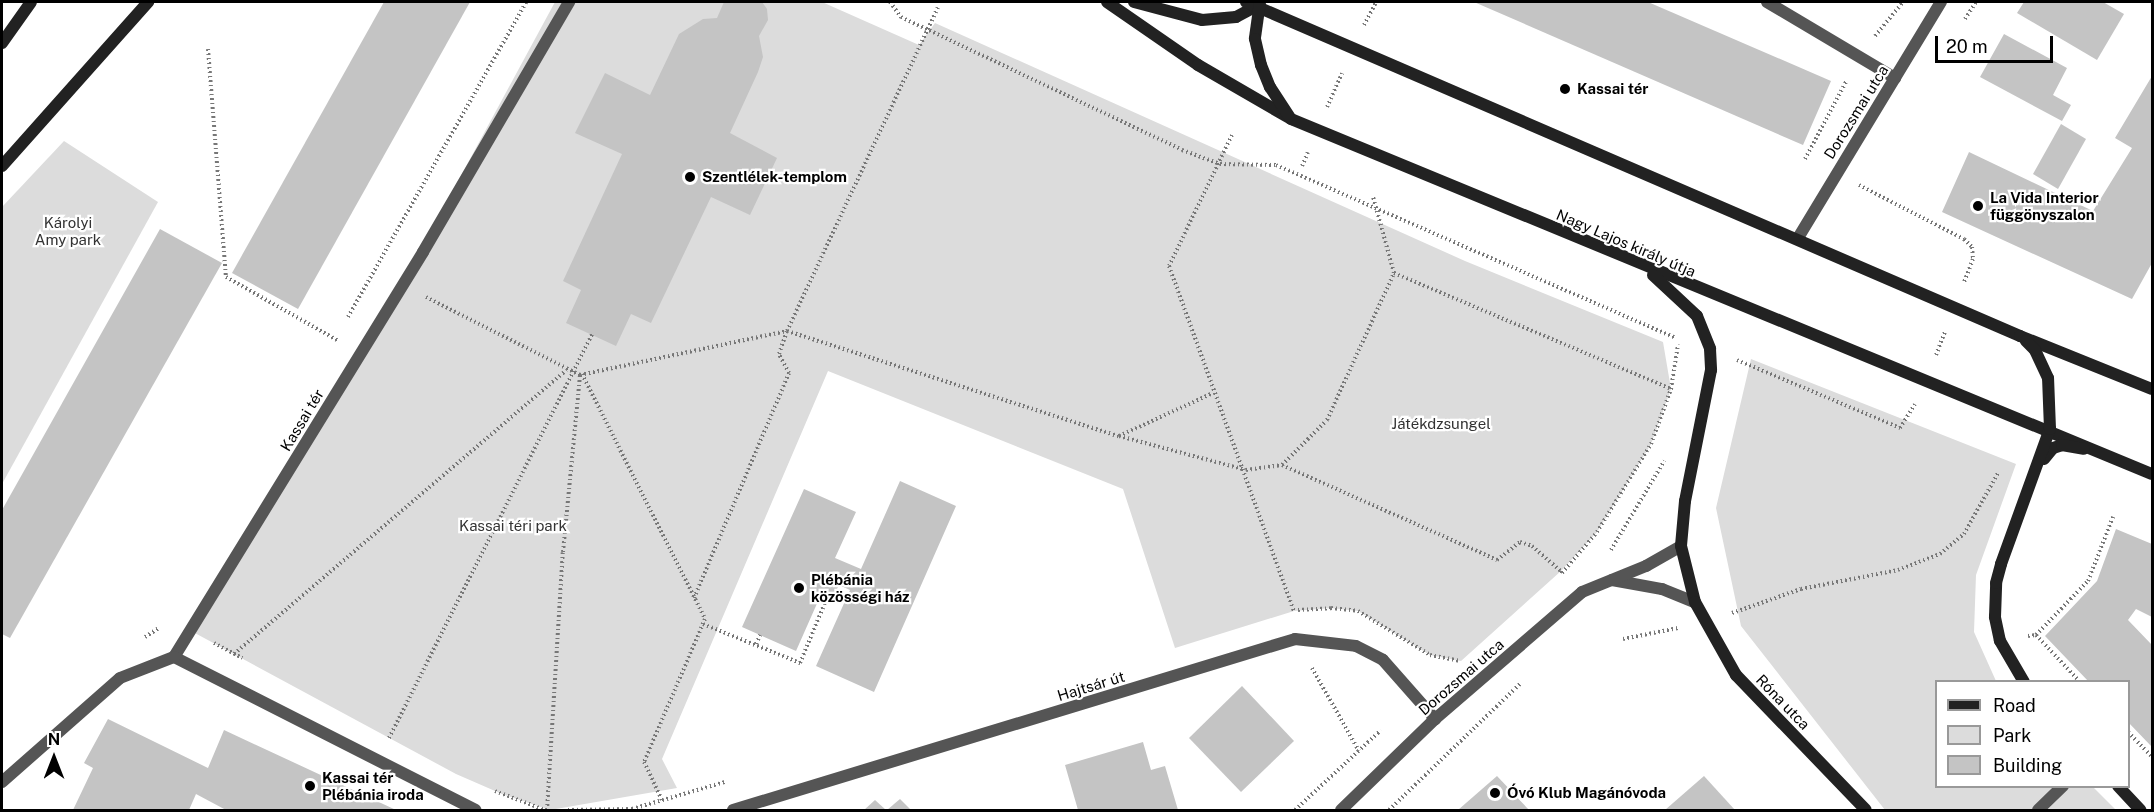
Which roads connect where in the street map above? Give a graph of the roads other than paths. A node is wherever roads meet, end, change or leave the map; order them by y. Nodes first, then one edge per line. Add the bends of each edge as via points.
1 (31, 2) edge
2 (148, 2) edge
3 (569, 2) edge
4 (1107, 2) edge
5 (1134, 2) edge
6 (1246, 2) edge
7 (1767, 2) edge
8 (1941, 2) edge
9 (1259, 3) edge
10 (2, 44) edge
11 (1895, 78) junction
12 (1291, 119) junction
13 (2, 166) edge
14 (1798, 238) junction
15 (1641, 266) junction
16 (2020, 336) junction
17 (2152, 389) edge
18 (2050, 429) junction
19 (2103, 453) junction
20 (2041, 462) junction
21 (2152, 474) edge
22 (1681, 546) junction
23 (1610, 580) junction
24 (1695, 602) junction
25 (174, 657) junction
26 (2023, 680) edge
27 (1435, 719) junction
28 (2, 782) edge
29 (2061, 788) edge
30 (2120, 788) edge
31 (475, 810) edge
32 (733, 810) edge
33 (1341, 810) edge
34 (1866, 810) edge
35 (2038, 810) edge
36 (2140, 810) edge

1 - 10 main road
2 - 13 main road
3 - 25 street, Kassai tér
4 - 12 main road, Nagy Lajos király útja via 1198,65
5 - 9 main road via 1202,20 1236,17
6 - 9 main road
7 - 11 street
8 - 11 street, Dorozsmai utca
9 - 12 main road via 1255,39 1261,65
9 - 14 main road
11 - 14 street, Dorozsmai utca
12 - 15 main road, Nagy Lajos király útja
14 - 16 main road
15 - 18 main road, Nagy Lajos király útja
15 - 22 main road via 1697,316 1710,349 1711,370 1685,501
16 - 17 main road
16 - 18 main road via 2035,350 2048,378
18 - 19 main road, Nagy Lajos király útja
18 - 20 main road
19 - 20 main road via 2062,445 2052,448
19 - 21 main road, Nagy Lajos király útja
20 - 26 main road via 1996,583 1995,617 2000,641
22 - 23 street, Dorozsmai utca
22 - 24 main road
23 - 24 street via 1662,589
23 - 27 street, Dorozsmai utca via 1582,592
24 - 34 main road, Róna utca via 1736,675
25 - 28 street via 120,678
25 - 31 street
27 - 32 street, Hajtsár út via 1383,660 1356,646 1295,639
27 - 33 street, Dorozsmai utca
29 - 35 street
30 - 36 main road

